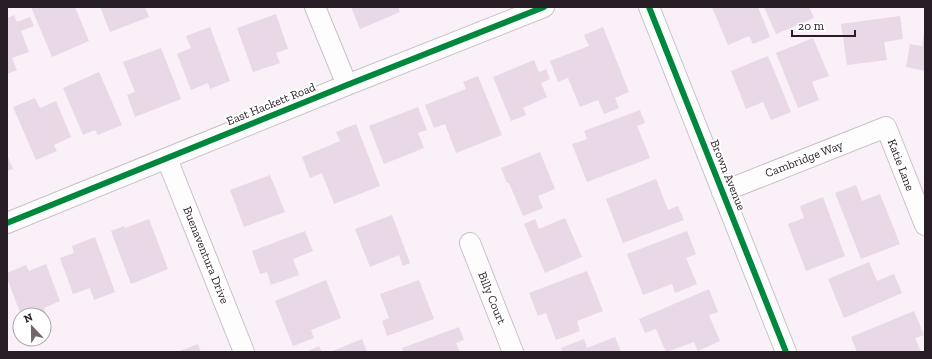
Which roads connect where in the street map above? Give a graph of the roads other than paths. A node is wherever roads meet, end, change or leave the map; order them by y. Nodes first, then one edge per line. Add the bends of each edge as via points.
1 (315, 7) edge
2 (544, 7) edge
3 (649, 7) edge
4 (347, 85) junction
5 (886, 127) joint
6 (167, 159) junction
7 (722, 192) junction
8 (7, 223) edge
9 (925, 225) edge
10 (470, 244) dead end
11 (244, 352) edge
12 (514, 352) edge
13 (786, 352) edge

1 - 4 street
2 - 4 street, East Hackett Road
3 - 7 street, Brown Avenue
4 - 6 street, East Hackett Road
5 - 7 street, Cambridge Way
5 - 9 street, Katie Lane
6 - 8 street, East Hackett Road
6 - 11 street, Buenaventura Drive
7 - 13 street, Brown Avenue
10 - 12 street, Billy Court

